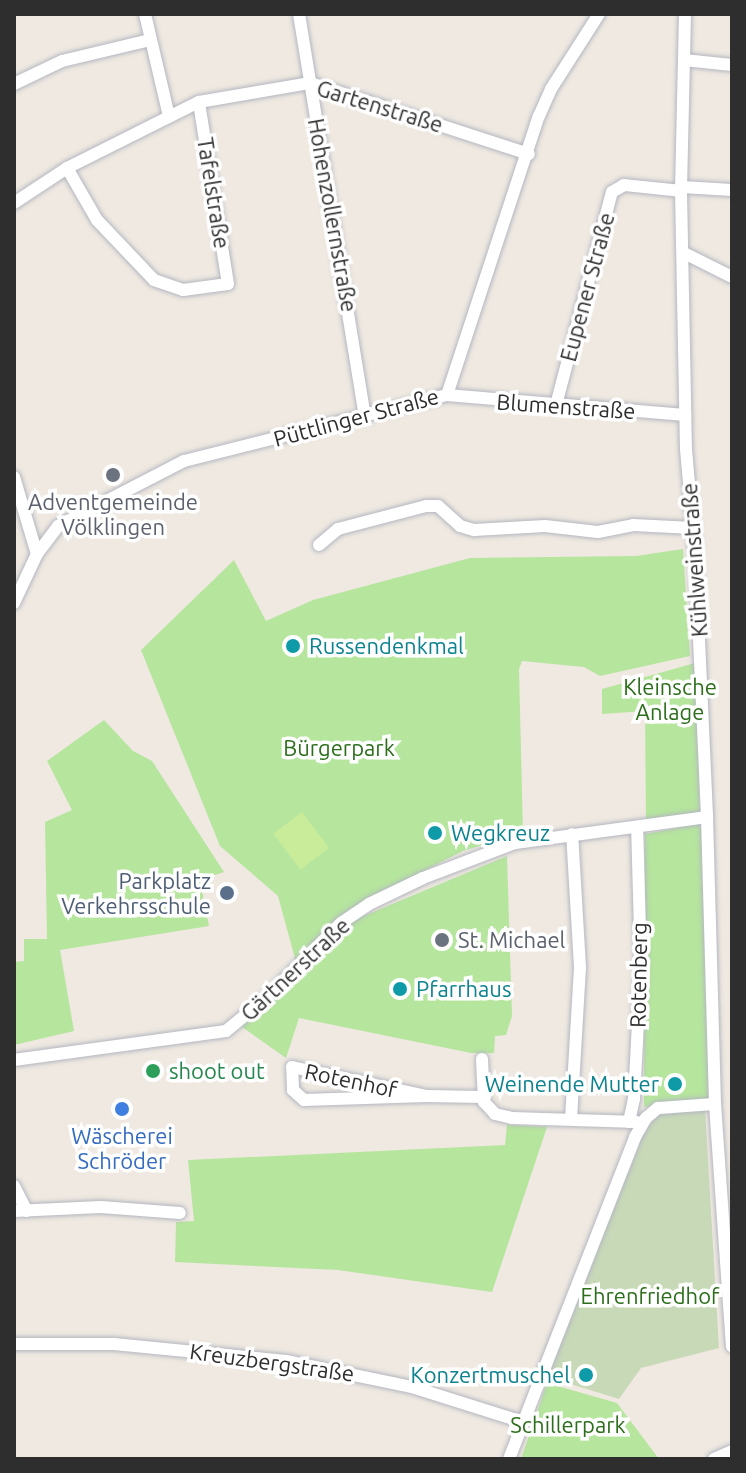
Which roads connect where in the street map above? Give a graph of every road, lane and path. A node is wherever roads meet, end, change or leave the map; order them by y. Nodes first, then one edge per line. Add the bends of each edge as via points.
1 (145, 14) edge
2 (299, 14) edge
3 (599, 14) edge
4 (685, 14) edge
5 (150, 40) junction
6 (684, 60) junction
7 (732, 65) edge
8 (310, 83) junction
9 (14, 84) edge
10 (199, 102) junction
11 (169, 116) junction
12 (529, 154) junction
13 (67, 168) junction
14 (681, 189) junction
15 (732, 190) edge
16 (14, 203) edge
17 (684, 253) junction
18 (732, 277) edge
19 (447, 395) junction
20 (556, 405) junction
21 (685, 415) junction
22 (365, 416) junction
23 (14, 477) edge
24 (693, 528) junction
25 (319, 545) dead end
26 (37, 554) junction
27 (14, 603) edge
28 (707, 817) junction
29 (637, 827) junction
30 (572, 834) junction
31 (482, 1059) dead end
32 (14, 1060) edge
33 (426, 1096) junction
34 (483, 1097) junction
35 (715, 1104) junction
36 (571, 1119) junction
37 (629, 1122) junction
38 (644, 1122) junction
39 (732, 1149) edge
40 (718, 1150) junction
41 (14, 1186) edge
42 (20, 1211) edge
43 (180, 1213) dead end
44 (14, 1344) edge
45 (732, 1346) edge
46 (523, 1422) junction
47 (732, 1451) edge
48 (509, 1459) edge
49 (714, 1459) edge

1 - 5 street
2 - 8 street, Hohenzollernstraße
3 - 12 street, Püttlinger Straße via 551,89
4 - 6 street, Kühlweinstraße
5 - 9 street via 62,61
5 - 11 street
6 - 7 street
6 - 14 street, Kühlweinstraße
8 - 10 street, Gartenstraße
8 - 12 street, Gartenstraße
8 - 22 street, Hohenzollernstraße
10 - 11 street, Gartenstraße
10 - 13 street, Tafelstraße via 228,284 183,290 154,280 97,220
11 - 13 street, Gartenstraße
12 - 19 street, Püttlinger Straße
13 - 16 street, Gartenstraße
14 - 15 street, Eupener Straße
14 - 17 street, Kühlweinstraße
14 - 20 street, Eupener Straße via 624,185 612,192
17 - 18 street
17 - 21 street, Kühlweinstraße
19 - 20 street, Blumenstraße
19 - 22 street, Püttlinger Straße
20 - 21 street, Blumenstraße
21 - 24 street, Kühlweinstraße
22 - 26 street, Püttlinger Straße via 184,461 58,526
23 - 26 street
24 - 25 street via 474,530 460,526 438,506 426,506 338,529
24 - 28 street, Kühlweinstraße
26 - 27 street, Püttlinger Straße
28 - 29 street, Gärtnerstraße
28 - 35 street, Kühlweinstraße
29 - 30 street, Gärtnerstraße
29 - 37 street, Rotenberg via 641,967
30 - 32 street, Gärtnerstraße via 515,843 369,904 341,923 226,1031
30 - 36 street via 580,967
31 - 34 street
33 - 33 street, Rotenhof via 336,1074 292,1067 293,1090 304,1100
33 - 34 street, Rotenhof
34 - 36 street via 486,1107 502,1117
35 - 38 street via 658,1108
35 - 40 street, Kühlweinstraße
36 - 37 street
37 - 38 street
38 - 46 street via 626,1155
39 - 40 street
40 - 45 street, Kühlweinstraße
41 - 42 street
42 - 43 street via 101,1207
44 - 46 street, Kreuzbergstraße via 114,1344 286,1361 412,1387
46 - 48 street
47 - 49 street

